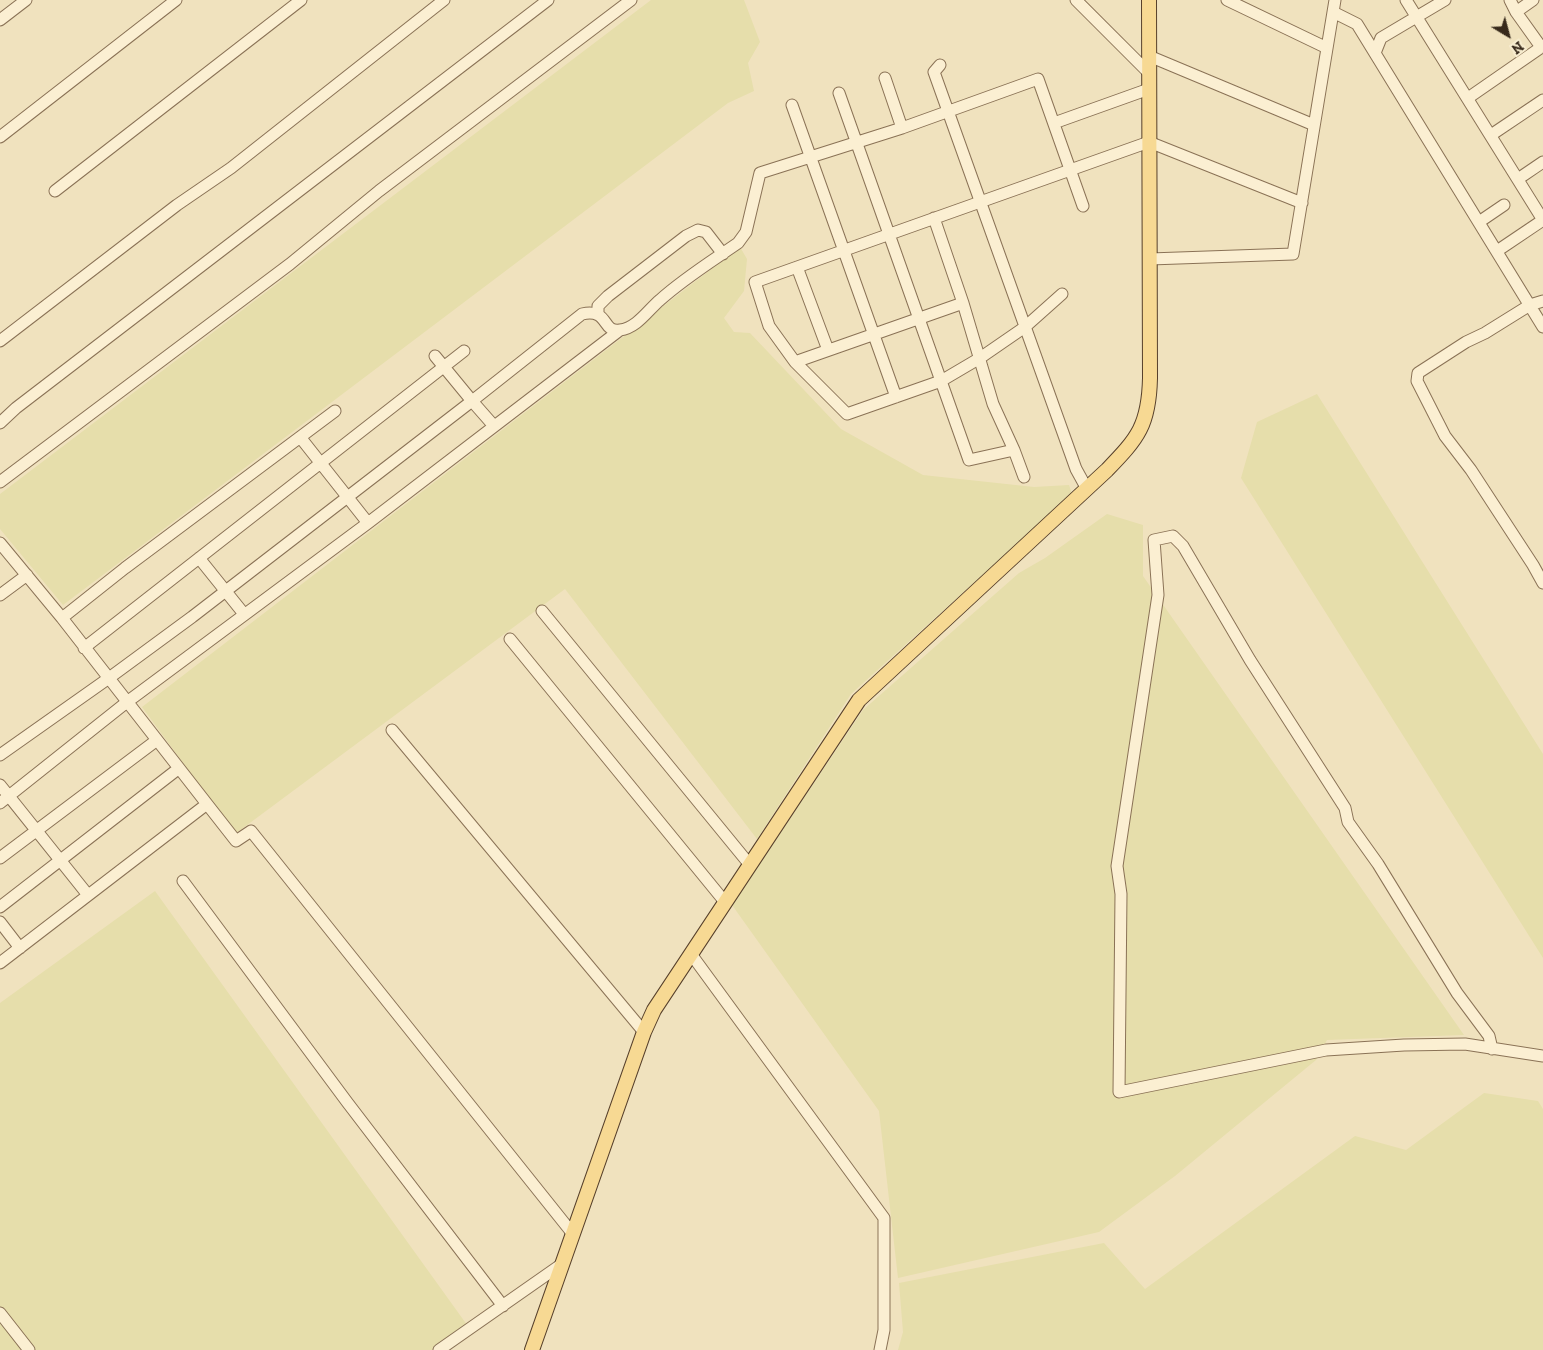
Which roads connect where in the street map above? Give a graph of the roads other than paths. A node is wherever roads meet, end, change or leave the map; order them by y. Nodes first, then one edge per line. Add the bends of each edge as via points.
1 (26, 0) edge
2 (176, 0) edge
3 (301, 0) edge
4 (444, 0) edge
5 (548, 0) edge
6 (631, 0) edge
7 (1076, 0) edge
8 (1149, 0) edge
9 (1227, 0) edge
10 (1406, 0) edge
11 (1445, 0) edge
12 (1510, 0) edge
13 (1533, 0) edge
14 (1334, 6) edge
15 (1516, 12) junction
16 (1417, 16) junction
17 (0, 20) edge
18 (1542, 47) edge
19 (1327, 48) junction
20 (1375, 53) junction
21 (1149, 56) junction
22 (940, 65) dead end
23 (1149, 73) junction
24 (885, 78) dead end
25 (1149, 89) junction
26 (839, 93) dead end
27 (1468, 98) junction
28 (1543, 100) edge
29 (792, 105) dead end
30 (948, 112) junction
31 (1054, 123) junction
32 (1314, 125) junction
33 (902, 128) junction
34 (1491, 135) junction
35 (0, 137) edge
36 (856, 142) junction
37 (1149, 142) junction
38 (811, 158) junction
39 (1543, 162) edge
40 (1070, 170) junction
41 (1518, 179) junction
42 (55, 192) dead end
43 (980, 202) junction
44 (1302, 203) junction
45 (1504, 205) dead end
46 (1083, 206) dead end
47 (1542, 215) edge
48 (934, 218) junction
49 (1479, 222) junction
50 (889, 234) junction
51 (843, 250) junction
52 (1496, 251) junction
53 (722, 254) junction
54 (1150, 259) junction
55 (797, 267) junction
56 (1062, 294) dead end
57 (963, 302) junction
58 (1543, 302) edge
59 (1530, 304) junction
60 (598, 313) junction
61 (918, 318) junction
62 (1025, 327) junction
63 (1543, 327) edge
64 (620, 330) junction
65 (873, 334) junction
66 (0, 342) edge
67 (828, 350) junction
68 (464, 351) dead end
69 (435, 356) dead end
70 (980, 358) junction
71 (795, 362) junction
72 (443, 367) junction
73 (941, 381) junction
74 (896, 397) junction
75 (472, 400) junction
76 (334, 411) dead end
77 (0, 423) edge
78 (494, 426) junction
79 (300, 437) junction
80 (1014, 450) junction
81 (321, 463) junction
82 (1024, 477) dead end
83 (0, 482) edge
84 (1087, 489) junction
85 (348, 497) junction
86 (368, 523) junction
87 (0, 543) edge
88 (199, 558) junction
89 (27, 575) junction
90 (1543, 583) edge
91 (225, 590) junction
92 (0, 595) edge
93 (542, 611) dead end
94 (244, 614) junction
95 (62, 618) junction
96 (510, 638) dead end
97 (84, 648) junction
98 (108, 678) junction
99 (127, 702) junction
100 (392, 730) dead end
101 (157, 740) junction
102 (0, 755) edge
103 (178, 769) junction
104 (0, 785) edge
105 (5, 800) edge
106 (207, 804) junction
107 (36, 829) junction
108 (0, 858) edge
109 (60, 860) junction
110 (750, 865) junction
111 (184, 881) dead end
112 (88, 895) junction
113 (725, 902) junction
114 (0, 907) edge
115 (0, 922) edge
116 (20, 948) junction
117 (691, 954) junction
118 (0, 963) edge
119 (644, 1032) junction
120 (1492, 1049) junction
121 (1543, 1056) edge
122 (573, 1234) junction
123 (562, 1264) junction
124 (503, 1306) junction
125 (0, 1313) edge
126 (457, 1338) junction
127 (29, 1350) edge
128 (439, 1350) edge
129 (454, 1350) edge
130 (532, 1350) edge
131 (880, 1350) edge

1 - 17 street
2 - 35 street
3 - 42 street
4 - 66 street via 231,168 177,205
5 - 77 street
6 - 83 street via 379,191 290,264
7 - 23 street
8 - 21 main road
9 - 19 street
10 - 16 street
11 - 16 street
12 - 15 street
13 - 15 street
14 - 19 street
14 - 20 street via 1357,24
15 - 18 street
16 - 20 street via 1381,38
16 - 27 street
18 - 27 street
19 - 32 street
20 - 49 street
21 - 23 main road
21 - 32 street
22 - 30 street via 934,72
23 - 25 main road
24 - 33 street
25 - 31 street
25 - 37 main road
26 - 36 street
27 - 34 street
28 - 34 street
29 - 38 street
30 - 31 street via 1038,79
30 - 33 street
30 - 43 street
31 - 40 street
32 - 44 street
33 - 36 street
34 - 41 street
36 - 38 street
36 - 50 street
37 - 40 street
37 - 44 street
37 - 54 main road
38 - 51 street
38 - 53 street via 760,173 746,232 738,243
39 - 41 street
40 - 43 street
40 - 46 street
41 - 47 street
43 - 48 street
43 - 62 street
44 - 54 street via 1293,254
45 - 49 street
47 - 52 street
48 - 50 street
48 - 57 street
49 - 52 street
50 - 51 street
50 - 61 street
51 - 55 street
51 - 65 street
52 - 59 street
53 - 60 street via 706,232 698,230 608,296 598,306
53 - 64 street via 660,300 634,324
54 - 84 main road via 1150,401 1145,420 1123,453
55 - 67 street
55 - 71 street via 755,282 769,326
56 - 62 street
57 - 61 street
57 - 70 street
58 - 59 street
59 - 63 street
59 - 90 street via 1418,373 1418,381 1445,436
60 - 64 street via 610,328
60 - 75 street via 582,314
61 - 65 street
61 - 73 street
62 - 70 street
62 - 84 street via 1076,469
64 - 78 street
65 - 67 street
65 - 74 street
67 - 71 street
68 - 72 street
69 - 72 street
70 - 73 street
70 - 80 street via 993,404
71 - 74 street via 847,414
72 - 75 street
72 - 81 street
73 - 74 street
73 - 80 street via 969,460
75 - 78 street
75 - 85 street
76 - 79 street
78 - 86 street
79 - 81 street
79 - 95 street
80 - 82 street
81 - 85 street
81 - 88 street
84 - 110 main road via 858,700
85 - 86 street
85 - 91 street
86 - 94 street
87 - 89 street
88 - 91 street
88 - 97 street
89 - 92 street
89 - 95 street
91 - 94 street
91 - 98 street
93 - 110 street
94 - 99 street
95 - 97 street
96 - 113 street
97 - 98 street
98 - 99 street
98 - 102 street
99 - 101 street
99 - 105 street
100 - 119 street
101 - 103 street
101 - 107 street
103 - 106 street
103 - 109 street
104 - 105 street
105 - 107 street
106 - 112 street
106 - 122 street via 236,841 251,831
107 - 108 street
107 - 109 street
109 - 112 street
109 - 114 street
110 - 113 main road
111 - 124 street
112 - 116 street
113 - 117 main road
115 - 116 street
116 - 118 street
117 - 119 main road via 654,1010
117 - 131 street via 884,1218 884,1330
119 - 122 main road
120 - 120 street via 1488,1036 1456,992 1378,864 1348,822 1345,808 1250,660 1183,546 1173,536 1154,540 1158,595 1117,866 1121,894 1119,1092 1326,1050 1465,1044
120 - 121 street
122 - 123 main road
123 - 124 street
123 - 130 main road
124 - 126 street
125 - 127 street
126 - 128 street
126 - 129 street

